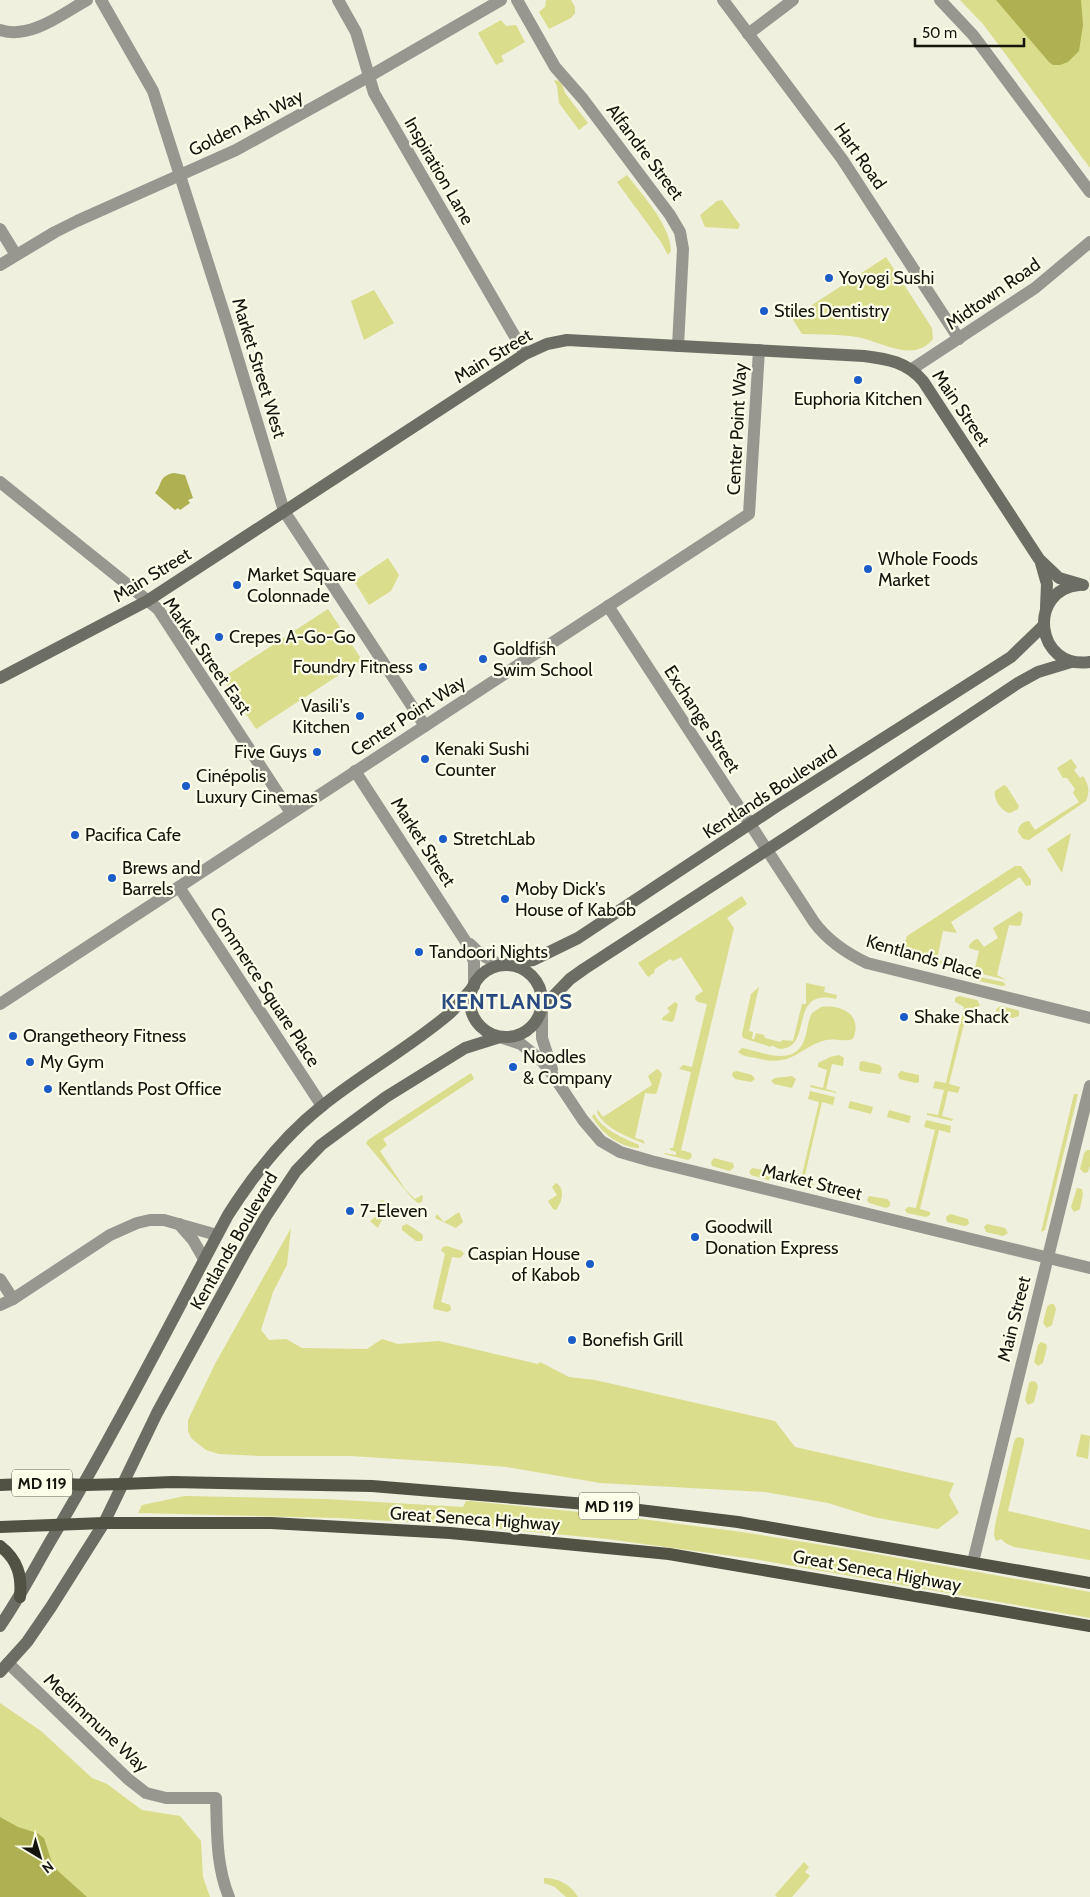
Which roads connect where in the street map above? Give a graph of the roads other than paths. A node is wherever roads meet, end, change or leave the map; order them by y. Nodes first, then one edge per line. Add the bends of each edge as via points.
1 (87, 0) edge
2 (101, 0) edge
3 (338, 0) edge
4 (501, 0) edge
5 (517, 0) edge
6 (723, 0) edge
7 (793, 0) edge
8 (940, 0) edge
9 (0, 30) edge
10 (748, 34) junction
11 (368, 77) junction
12 (180, 176) junction
13 (1090, 192) edge
14 (0, 229) edge
15 (1090, 242) edge
16 (16, 255) junction
17 (0, 265) edge
18 (959, 339) junction
19 (678, 346) junction
20 (759, 350) junction
21 (524, 354) junction
22 (912, 369) junction
23 (0, 482) edge
24 (284, 511) junction
25 (1039, 559) junction
26 (1086, 585) edge
27 (147, 601) junction
28 (608, 606) junction
29 (1044, 620) junction
30 (1073, 662) junction
31 (1090, 662) edge
32 (1090, 666) edge
33 (0, 678) edge
34 (425, 726) junction
35 (355, 771) junction
36 (291, 813) junction
37 (750, 825) junction
38 (767, 850) junction
39 (179, 887) junction
40 (461, 932) junction
41 (503, 965) junction
42 (474, 986) junction
43 (0, 1004) edge
44 (542, 1008) junction
45 (1090, 1018) edge
46 (500, 1037) junction
47 (557, 1081) junction
48 (1090, 1086) edge
49 (322, 1106) junction
50 (179, 1224) junction
51 (217, 1235) junction
52 (1048, 1257) junction
53 (204, 1260) junction
54 (1090, 1268) edge
55 (0, 1279) edge
56 (13, 1299) junction
57 (0, 1305) edge
58 (123, 1484) junction
59 (0, 1485) edge
60 (85, 1485) junction
61 (104, 1523) junction
62 (61, 1524) junction
63 (0, 1527) edge
64 (0, 1546) edge
65 (973, 1562) junction
66 (1090, 1583) edge
67 (20, 1597) junction
68 (0, 1626) edge
69 (1090, 1626) edge
70 (4, 1668) edge
71 (229, 1897) edge

1 - 9 street via 25,31
2 - 12 street, Market Street West via 153,90
3 - 11 street, Inspiration Lane via 356,32
4 - 11 street, Golden Ash Way
5 - 19 street, Alfandre Street via 555,67 583,99 680,232 683,249
6 - 10 street, Hart Road
7 - 10 street
8 - 13 street via 973,36
10 - 18 street, Hart Road via 842,159
11 - 12 street, Golden Ash Way via 236,150
11 - 21 street, Inspiration Lane via 374,93
12 - 16 street, Golden Ash Way via 90,214
12 - 24 street, Market Street West
14 - 16 street
15 - 18 street, Midtown Road via 1035,288
16 - 17 street, Golden Ash Way
18 - 22 street, Midtown Road
19 - 20 street, Main Street
19 - 21 street, Main Street via 567,340
20 - 22 street, Main Street via 878,358
20 - 28 street, Center Point Way via 749,514
21 - 24 street, Main Street
22 - 25 street, Main Street
23 - 27 street, Market Street East
24 - 27 street, Main Street
24 - 34 street, Market Street West
25 - 26 street, Main Street via 1059,578
25 - 29 street, Main Street via 1048,584
26 - 29 street, Kentlands Boulevard via 1060,592 1049,603
27 - 33 street, Main Street
27 - 36 street, Market Street East via 158,609
28 - 34 street, Center Point Way
28 - 37 street, Exchange Street
29 - 30 street via 1054,652
29 - 37 street, Kentlands Boulevard via 1011,657
30 - 31 street
30 - 32 street
30 - 38 street via 1038,672 1018,683
34 - 35 street, Center Point Way
35 - 36 street, Center Point Way
35 - 40 street, Market Street
36 - 39 street, Center Point Way
37 - 38 street, Exchange Street
37 - 41 street, Kentlands Boulevard via 578,938 533,960
38 - 44 street via 570,979
38 - 45 street, Kentlands Place via 821,931 858,958 913,975
39 - 43 street, Center Point Way
39 - 49 street, Commerce Square Place
40 - 41 street, Market Street via 480,955
40 - 42 street, Market Street via 473,959
41 - 42 street via 486,972
41 - 44 street via 525,970 533,976 540,988
42 - 46 street via 470,1004 474,1018 483,1029
42 - 49 street, Kentlands Boulevard via 431,1029
44 - 46 street via 534,1024 525,1032
44 - 47 street, Market Street via 542,1038
46 - 47 street, Market Street via 528,1049
46 - 58 street, Kentlands Boulevard via 465,1048 386,1097 321,1145 296,1172 244,1254 157,1413
47 - 52 street, Market Street via 591,1130 611,1148 627,1154
48 - 52 street, Main Street
49 - 51 street, Kentlands Boulevard via 264,1162
50 - 51 street
50 - 53 street
50 - 56 street via 150,1220 124,1228
51 - 53 street, Kentlands Boulevard
52 - 54 street, Market Street
52 - 65 street, Main Street
53 - 60 street, Kentlands Boulevard
55 - 56 street
56 - 57 street
58 - 60 main road, Great Seneca Highway / MD 119
58 - 61 street, Kentlands Boulevard
58 - 65 main road, Great Seneca Highway / MD 119 via 372,1486 598,1505 738,1522
59 - 60 main road, Great Seneca Highway / MD 119
60 - 62 street, Kentlands Boulevard
61 - 62 main road, Great Seneca Highway / MD 119
61 - 69 main road, Great Seneca Highway / MD 119 via 271,1523 450,1533 669,1554
61 - 70 street, Kentlands Boulevard via 51,1607
62 - 63 main road, Great Seneca Highway / MD 119
62 - 67 street, Kentlands Boulevard
64 - 67 main road via 16,1564 21,1580
65 - 66 main road, Great Seneca Highway / MD 119
67 - 68 street, Kentlands Boulevard
70 - 71 street, Medimmune Way via 146,1793 166,1798 216,1798 220,1867

